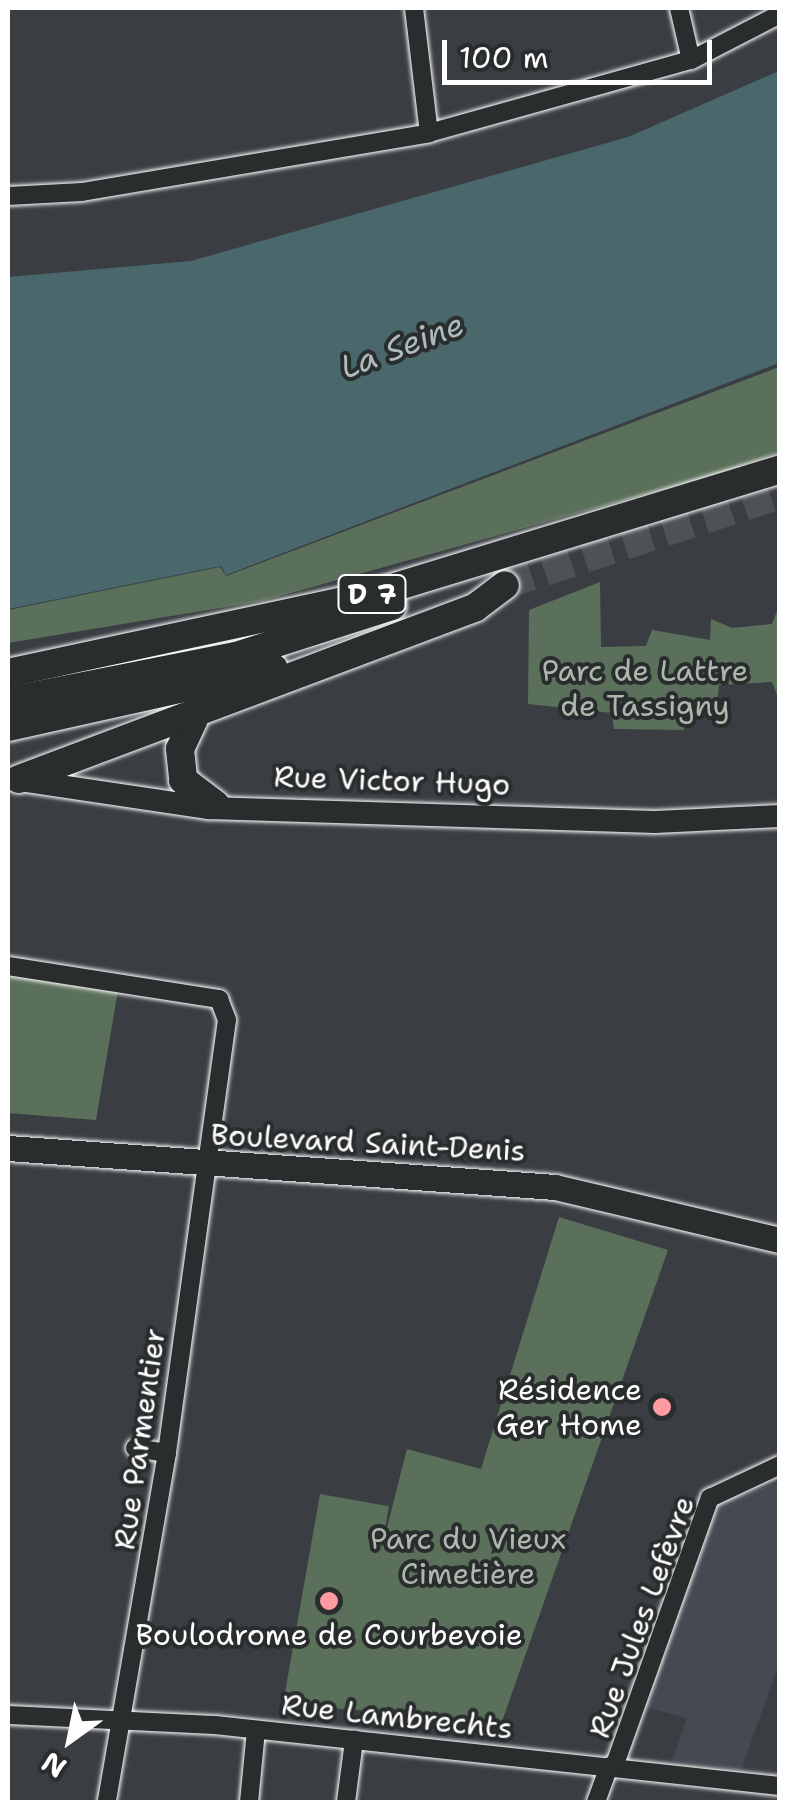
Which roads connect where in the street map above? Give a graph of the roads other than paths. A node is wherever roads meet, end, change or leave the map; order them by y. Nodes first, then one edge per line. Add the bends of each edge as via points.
1 (414, 8) edge
2 (679, 8) edge
3 (780, 14) edge
4 (691, 60) junction
5 (428, 132) junction
6 (8, 196) edge
7 (780, 469) edge
8 (537, 547) junction
9 (8, 673) edge
10 (8, 701) edge
11 (194, 720) junction
12 (8, 727) edge
13 (13, 779) edge
14 (216, 805) junction
15 (780, 816) edge
16 (8, 966) edge
17 (8, 1148) edge
18 (206, 1167) junction
19 (780, 1240) edge
20 (135, 1448) dead end
21 (168, 1454) junction
22 (780, 1465) edge
23 (8, 1715) edge
24 (124, 1718) junction
25 (256, 1730) junction
26 (354, 1740) junction
27 (612, 1767) junction
28 (780, 1786) edge
29 (107, 1802) edge
30 (249, 1802) edge
31 (346, 1802) edge
32 (596, 1802) edge

1 - 5 street
2 - 4 street
3 - 4 street
4 - 5 street
5 - 6 street via 82,192
7 - 8 main road, D 7
8 - 9 main road, D 7 via 323,607
8 - 10 main road via 252,651
11 - 12 main road, D 7 via 476,607 505,585 196,692
11 - 13 main road
11 - 14 main road via 180,749 183,780
13 - 14 street, Rue Victor Hugo
14 - 15 street, Rue Victor Hugo via 655,822
16 - 18 street, Rue Parmentier via 225,1006
17 - 18 main road, Boulevard Saint-Denis
18 - 19 main road, Boulevard Saint-Denis via 556,1188
18 - 21 street, Rue Parmentier
20 - 21 street
21 - 24 street, Rue Parmentier
22 - 27 street, Rue Jules Lefèvre via 710,1498
23 - 24 street, Rue Lambrechts
24 - 25 street, Rue Lambrechts
24 - 29 street, Rue Parmentier
25 - 26 street, Rue Lambrechts
25 - 30 street
26 - 27 street, Rue Lambrechts
26 - 31 street
27 - 28 street, Rue Lambrechts
27 - 32 street, Rue Jules Lefèvre

